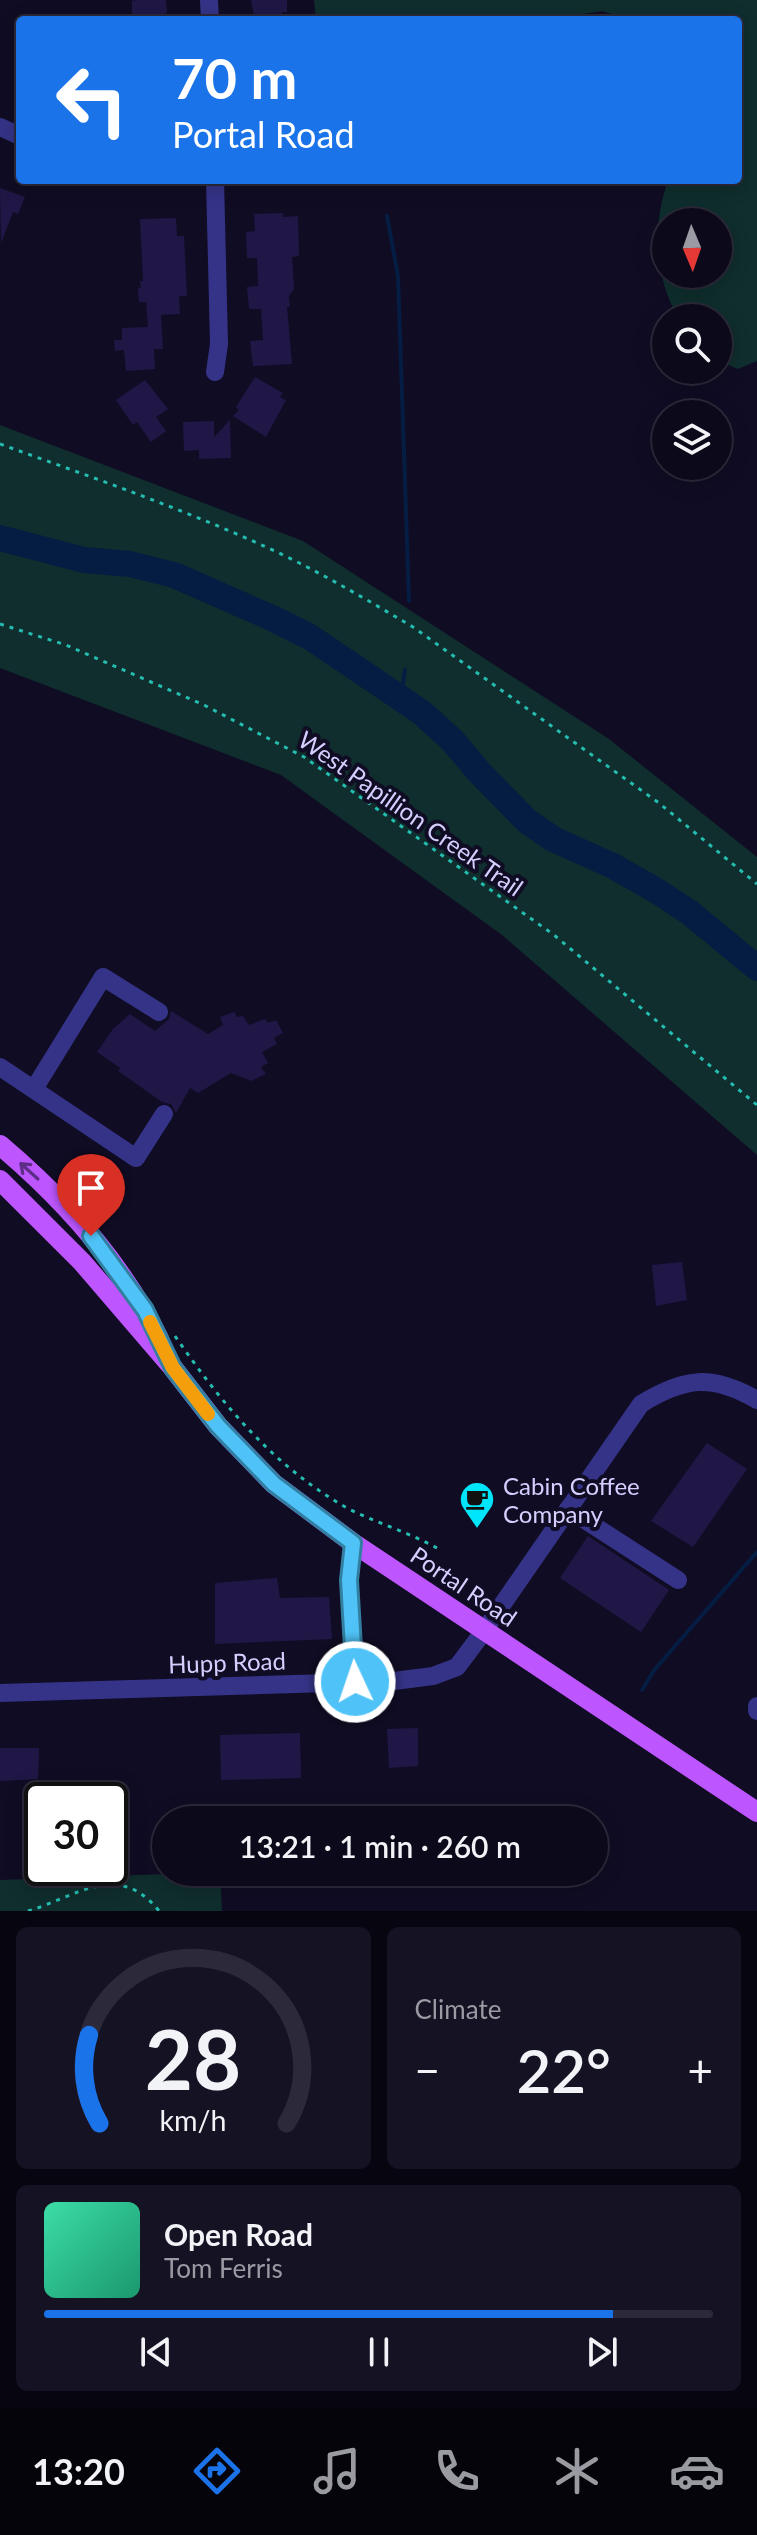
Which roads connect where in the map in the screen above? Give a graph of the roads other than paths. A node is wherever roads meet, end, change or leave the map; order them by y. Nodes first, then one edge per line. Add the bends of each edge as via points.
1 (215, 184) edge
2 (215, 372) dead end
3 (159, 1012) dead end
4 (0, 1067) edge
5 (34, 1089) junction
6 (164, 1114) dead end
7 (0, 1145) edge
8 (0, 1180) edge
9 (173, 1368) junction
10 (757, 1400) edge
11 (568, 1509) junction
12 (353, 1543) junction
13 (678, 1580) dead end
14 (484, 1631) junction
15 (355, 1682) junction
16 (0, 1693) edge
17 (757, 1812) edge

1 - 2 street
3 - 5 street via 103,977
4 - 5 street
5 - 6 street via 136,1158
9 -> 7 main road, Portal Road via 145,1310 102,1249 42,1182
8 - 9 main road, Portal Road via 82,1262
9 - 12 main road, Portal Road via 251,1463
10 - 11 street, Hupp Road via 712,1381 665,1390 641,1404
11 - 13 street
11 - 14 street, Hupp Road
12 - 14 main road, Portal Road
12 - 15 street via 349,1580
14 - 15 street, Hupp Road via 457,1667 433,1676
14 - 17 main road, Portal Road
15 - 16 street, Hupp Road

